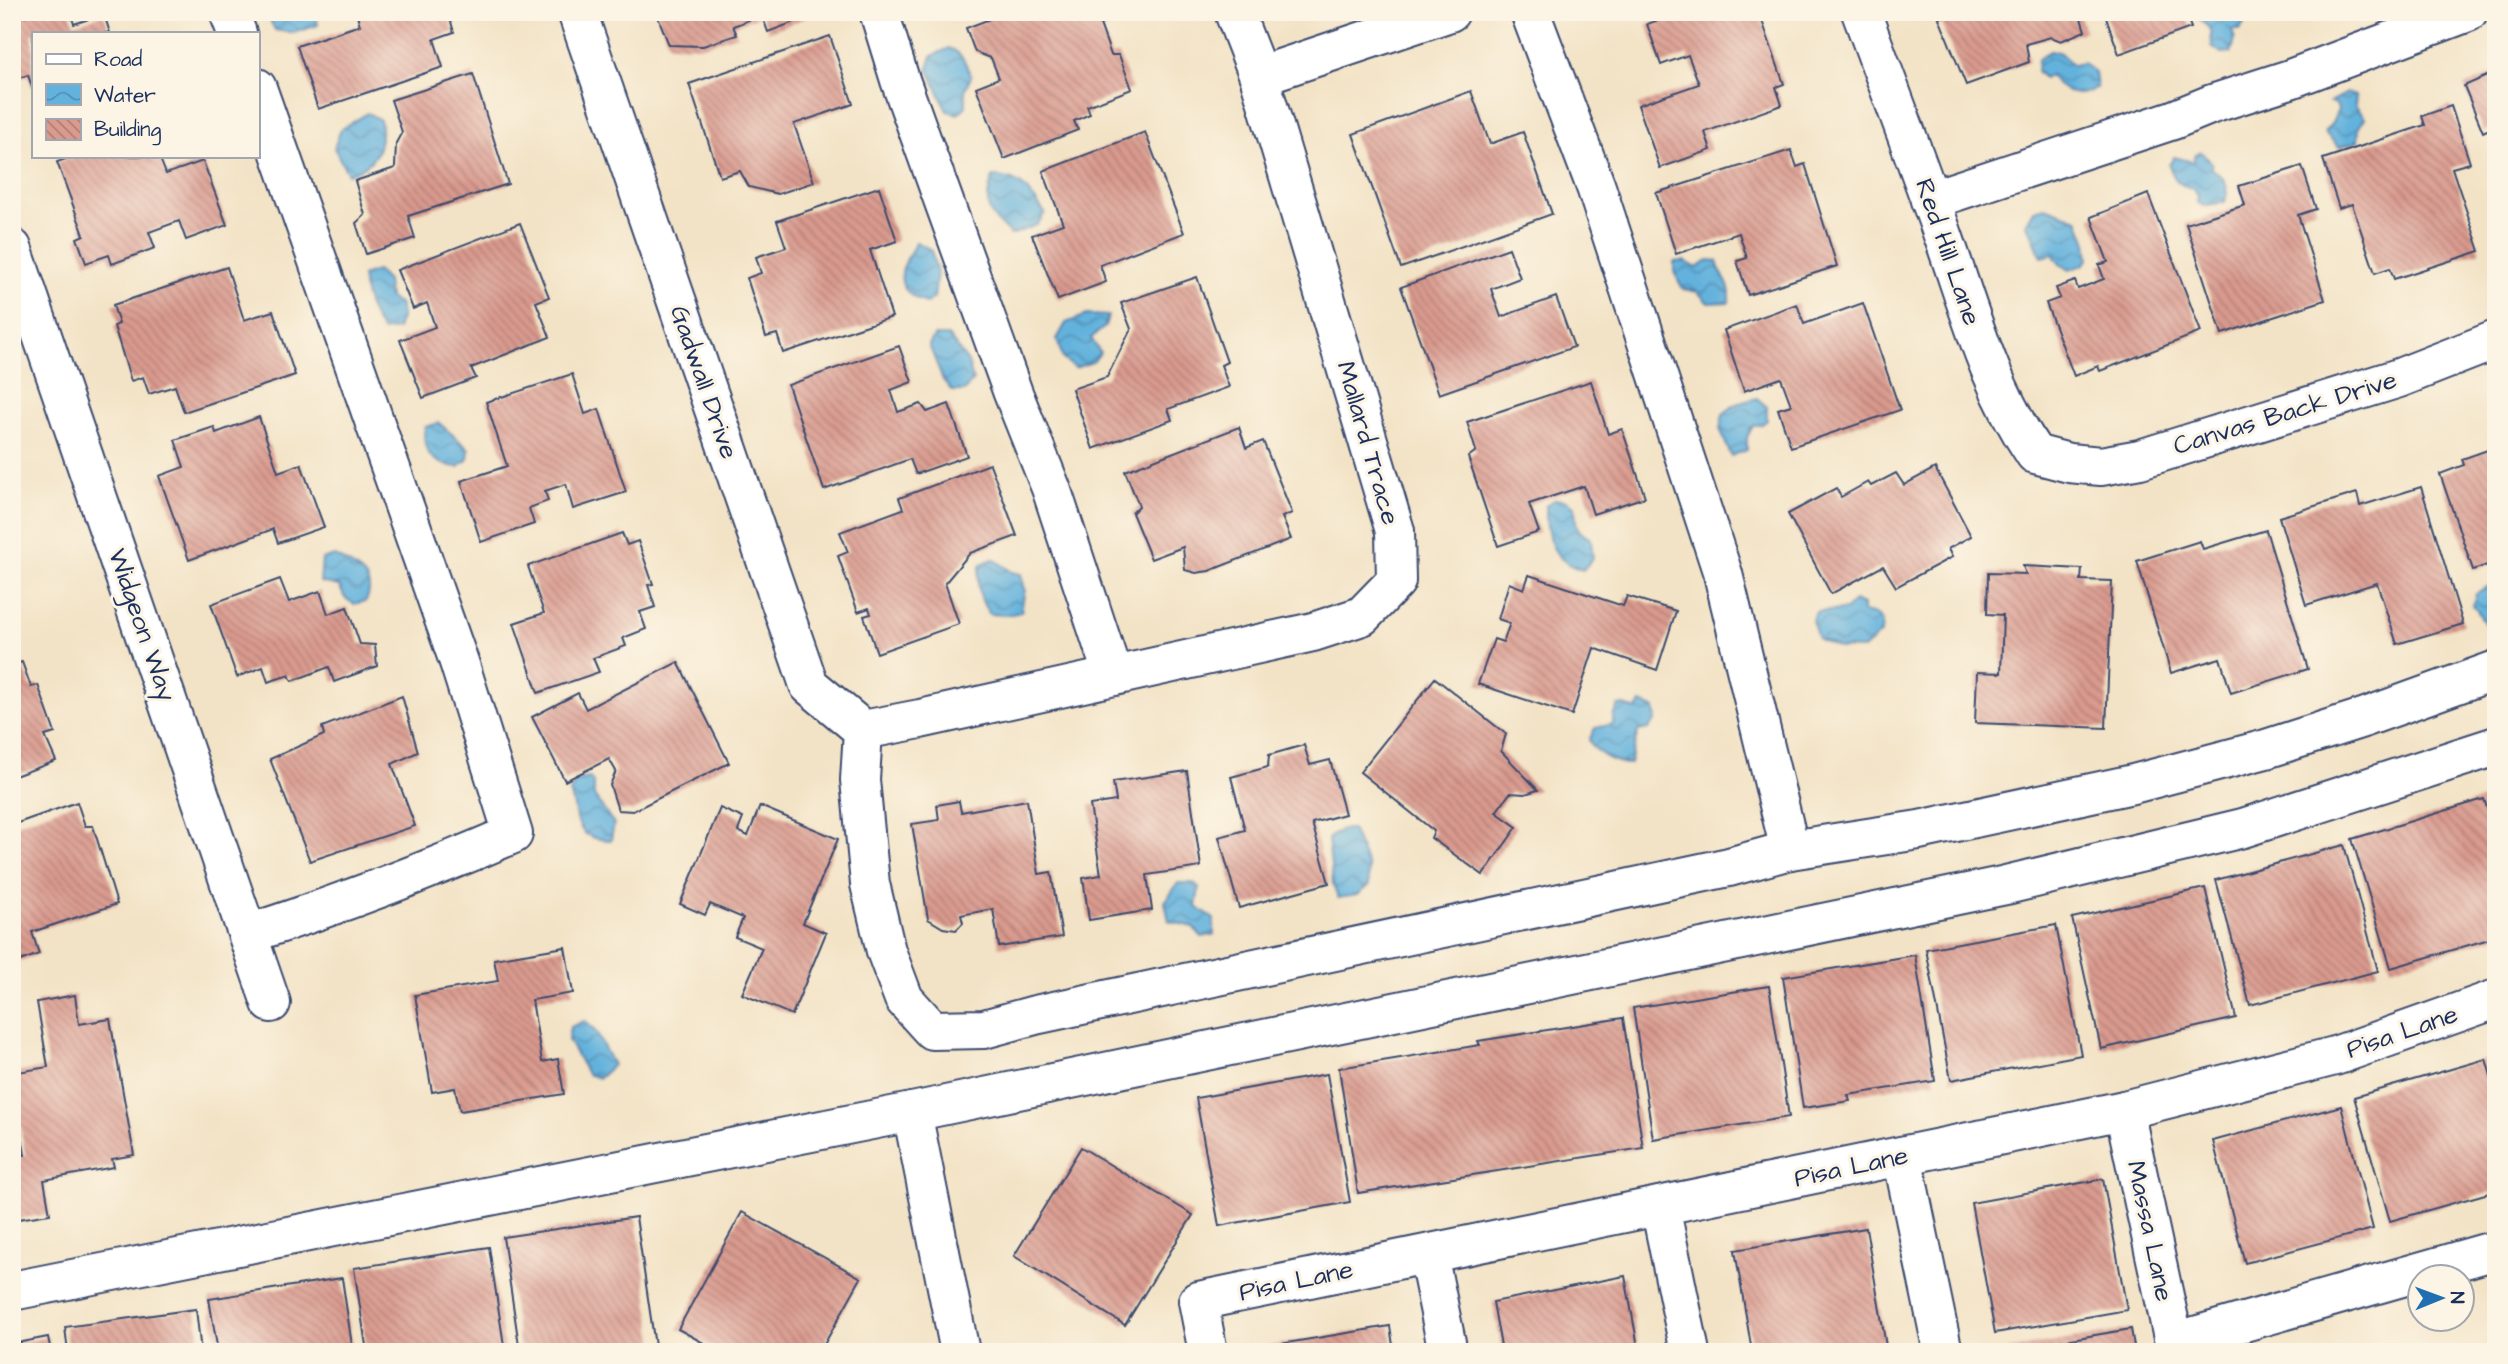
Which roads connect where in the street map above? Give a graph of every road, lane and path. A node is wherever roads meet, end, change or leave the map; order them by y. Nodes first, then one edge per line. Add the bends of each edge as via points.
1 (229, 12) edge
2 (577, 12) edge
3 (878, 12) edge
4 (1234, 12) edge
5 (1450, 12) edge
6 (1530, 12) edge
7 (1861, 12) edge
8 (2468, 12) edge
9 (237, 32) edge
10 (1259, 76) junction
11 (259, 94) edge
12 (1930, 200) junction
13 (12, 248) edge
14 (2496, 340) edge
15 (2069, 463) joint
16 (2496, 670) edge
17 (1113, 676) junction
18 (863, 730) junction
19 (2496, 746) edge
20 (1790, 850) junction
21 (248, 934) junction
22 (2496, 999) edge
23 (271, 1003) dead end
24 (2124, 1110) junction
25 (912, 1112) junction
26 (1902, 1156) junction
27 (1660, 1206) junction
28 (2496, 1250) edge
29 (1428, 1254) junction
30 (12, 1291) edge
31 (2175, 1347) edge
32 (960, 1352) edge
33 (1208, 1352) edge
34 (1448, 1352) edge
35 (1690, 1352) edge
36 (1943, 1352) edge

1 - 9 street
2 - 18 street, Gadwall Drive via 809,685
3 - 17 street via 1051,488
4 - 10 street, Mallard Trace
5 - 10 street
6 - 20 street via 1596,187 1723,574
7 - 12 street, Red Hill Lane
8 - 12 street via 2173,120
10 - 17 street, Mallard Trace via 1395,531 1395,581 1362,616 1313,632
11 - 21 street via 459,662 513,834 427,871
12 - 15 street, Red Hill Lane via 1991,376 2016,426 2035,454
13 - 21 street, Widgeon Way
14 - 15 street, Canvas Back Drive via 2399,378 2140,459 2101,467
16 - 20 street via 2266,749 2133,783 1919,830
17 - 18 street, Mallard Trace
18 - 20 street via 860,780 870,884 886,951 904,999 932,1030 984,1029
19 - 25 street via 2243,828 2006,885
21 - 23 street, Widgeon Way
22 - 24 street, Pisa Lane via 2335,1055
24 - 26 street, Pisa Lane
24 - 31 street, Massa Lane
25 - 30 street
25 - 32 street
26 - 27 street, Pisa Lane
26 - 36 street
27 - 29 street, Pisa Lane
27 - 35 street
28 - 31 street
29 - 33 street, Pisa Lane via 1198,1301
29 - 34 street

